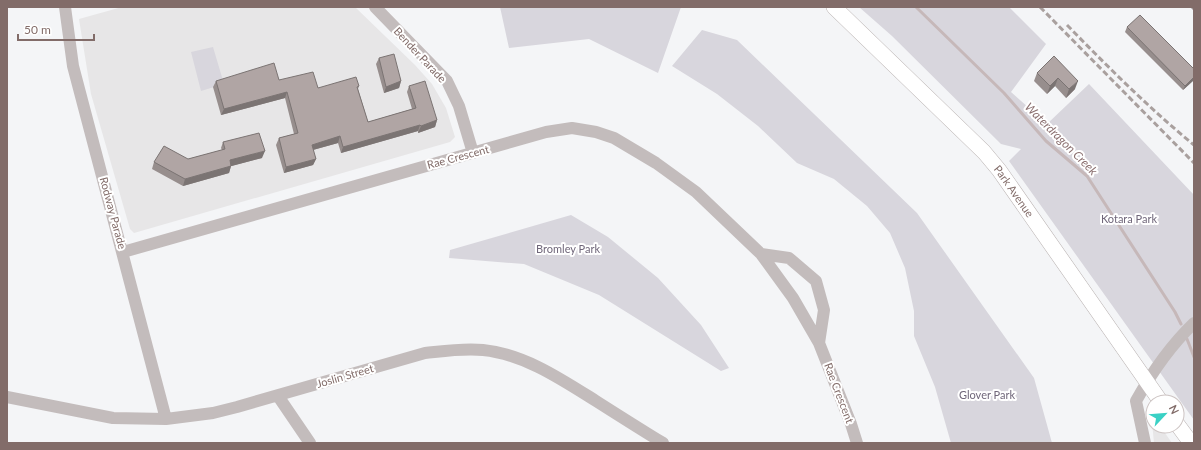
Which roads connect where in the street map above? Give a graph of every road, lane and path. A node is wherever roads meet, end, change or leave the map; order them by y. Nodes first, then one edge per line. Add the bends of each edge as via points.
1 (65, 7) edge
2 (375, 7) edge
3 (834, 7) edge
4 (473, 153) junction
5 (123, 252) junction
6 (761, 254) junction
7 (1194, 323) edge
8 (819, 343) junction
9 (1147, 381) junction
10 (1156, 394) edge
11 (278, 396) junction
12 (7, 397) edge
13 (166, 419) junction
14 (1184, 434) edge
15 (310, 443) edge
16 (663, 443) edge
17 (857, 443) edge
18 (1144, 443) edge
19 (1191, 443) edge

1 - 5 street, Rodway Parade via 73,66
2 - 4 street, Bender Parade via 446,81 459,106
3 - 9 main road, Park Avenue via 984,152
4 - 5 street, Rae Crescent
4 - 6 street, Rae Crescent via 546,132 572,128 614,138 656,162 696,192
5 - 13 street, Rodway Parade
6 - 8 street, Rae Crescent via 793,298
6 - 8 street via 789,258 816,281 824,310
7 - 9 street via 1177,340
8 - 17 street, Rae Crescent
9 - 10 main road, Park Avenue
9 - 18 street via 1136,401
11 - 13 street, Joslin Street via 213,412
11 - 15 street
11 - 16 street, Joslin Street via 425,353 454,349 483,350 509,355 544,369
12 - 13 street, Joslin Street via 113,418
14 - 19 main road

